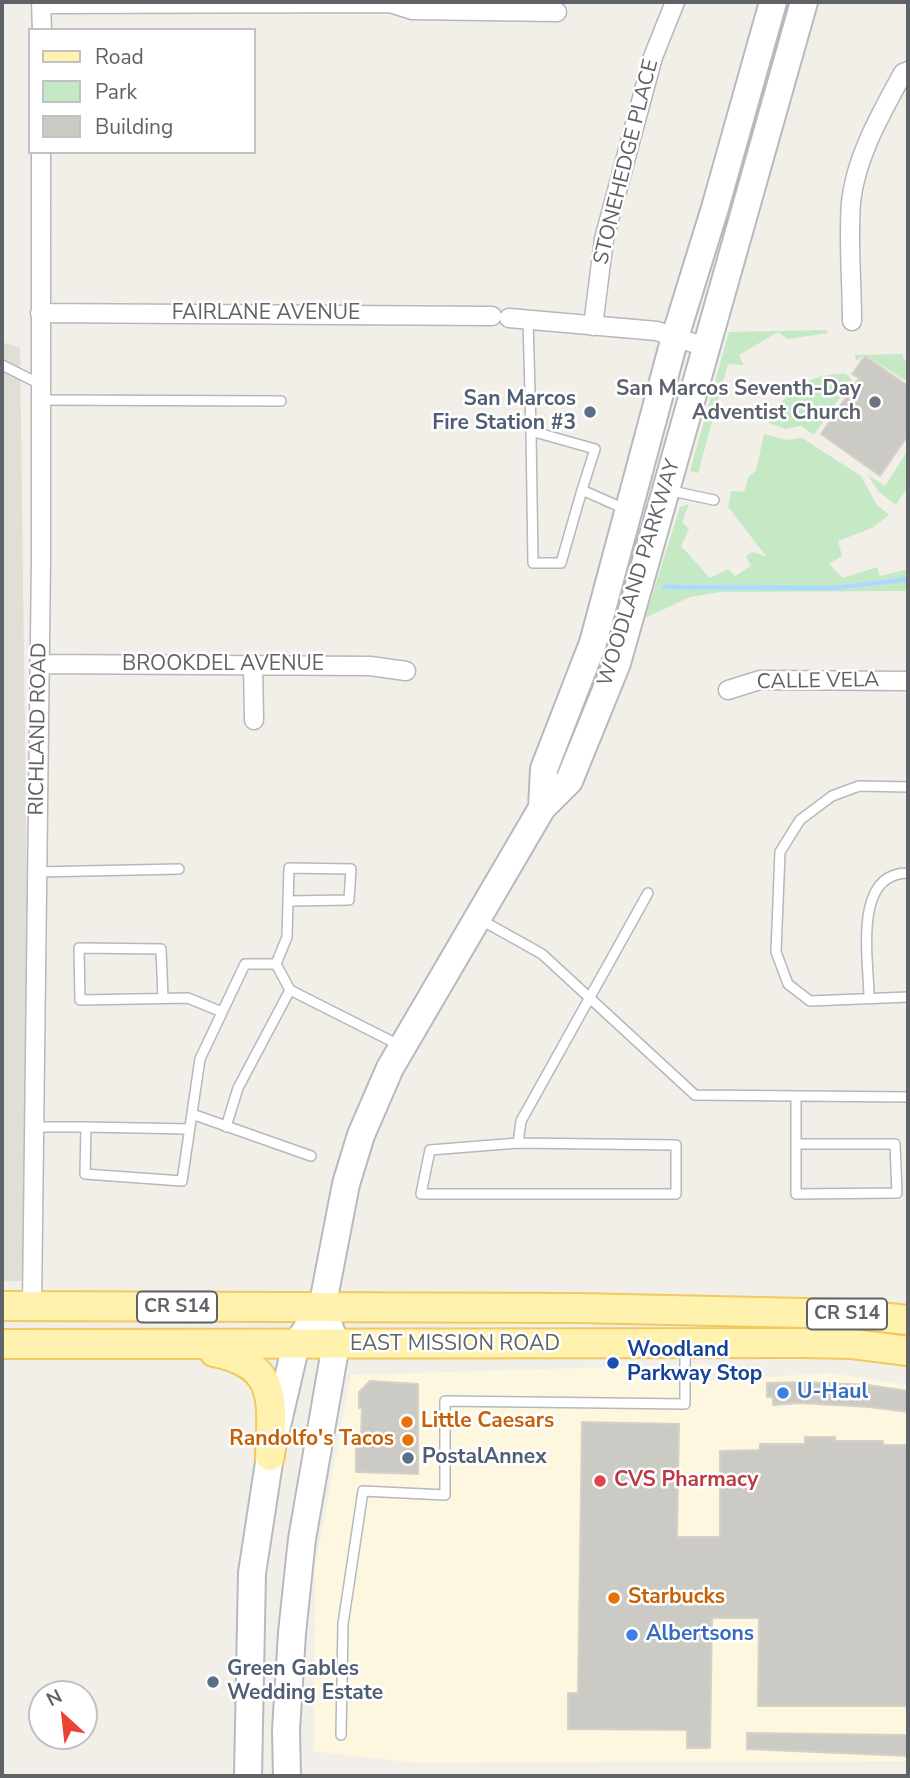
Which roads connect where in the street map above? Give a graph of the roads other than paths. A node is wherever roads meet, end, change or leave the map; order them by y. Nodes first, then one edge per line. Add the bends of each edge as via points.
1 (675, 2) edge
2 (773, 2) edge
3 (804, 2) edge
4 (41, 3) edge
5 (414, 6) edge
6 (557, 12) dead end
7 (41, 28) edge
8 (908, 71) edge
9 (41, 154) edge
10 (40, 313) junction
11 (528, 319) junction
12 (852, 321) dead end
13 (593, 326) junction
14 (675, 337) junction
15 (705, 347) junction
16 (2, 365) edge
17 (40, 392) junction
18 (281, 401) dead end
19 (531, 432) junction
20 (582, 489) junction
21 (665, 490) junction
22 (714, 500) dead end
23 (629, 510) junction
24 (39, 664) junction
25 (253, 665) junction
26 (406, 671) dead end
27 (908, 681) edge
28 (728, 690) dead end
29 (254, 720) dead end
30 (908, 787) edge
31 (542, 808) junction
32 (179, 869) dead end
33 (37, 872) junction
34 (908, 873) edge
35 (648, 892) dead end
36 (289, 901) junction
37 (479, 919) junction
38 (276, 964) junction
39 (289, 990) junction
40 (589, 997) junction
41 (908, 997) edge
42 (163, 998) junction
43 (869, 998) junction
44 (222, 1012) junction
45 (403, 1046) junction
46 (796, 1096) junction
47 (908, 1097) edge
48 (191, 1114) junction
49 (86, 1127) junction
50 (226, 1127) junction
51 (34, 1128) junction
52 (189, 1129) junction
53 (518, 1143) junction
54 (796, 1144) junction
55 (311, 1156) dead end
56 (2, 1306) edge
57 (32, 1306) junction
58 (322, 1308) junction
59 (786, 1312) junction
60 (908, 1320) edge
61 (685, 1343) junction
62 (2, 1344) edge
63 (173, 1344) junction
64 (336, 1344) junction
65 (296, 1345) junction
66 (548, 1345) junction
67 (908, 1351) edge
68 (270, 1456) junction
69 (341, 1735) dead end
70 (248, 1776) edge
71 (287, 1776) edge

1 - 13 street, STONEHEDGE PLACE via 653,57 604,239
2 - 14 main road, WOODLAND PARKWAY
3 - 15 main road, WOODLAND PARKWAY
4 - 5 street
4 - 7 street
5 - 6 street
8 - 12 street via 874,126 858,168 851,202
9 - 10 street, RICHLAND ROAD
10 - 11 street, FAIRLANE AVENUE
10 - 17 street, RICHLAND ROAD
11 - 13 street, FAIRLANE AVENUE
11 - 19 lane
13 - 14 street, FAIRLANE AVENUE via 657,331
14 - 15 street, FAIRLANE AVENUE
14 - 23 main road, WOODLAND PARKWAY
15 - 21 main road, WOODLAND PARKWAY
16 - 17 lane
17 - 18 lane via 188,404
17 - 24 street, RICHLAND ROAD
19 - 20 lane via 595,449
19 - 20 lane via 533,563 561,563
20 - 23 lane
21 - 22 lane
21 - 31 main road, WOODLAND PARKWAY via 617,663 569,781
23 - 31 main road, WOODLAND PARKWAY via 593,643 544,769
24 - 25 street, BROOKDEL AVENUE
24 - 33 street, RICHLAND ROAD
25 - 26 street, BROOKDEL AVENUE via 370,666
25 - 29 street
27 - 28 street, CALLE VELA via 760,680
30 - 43 lane via 859,786 832,796 800,820 780,852 776,952 788,984 810,1001
31 - 37 main road, WOODLAND PARKWAY
32 - 33 lane
33 - 51 street, RICHLAND ROAD
34 - 43 lane via 877,886 868,904
35 - 40 lane
36 - 36 lane via 289,868 351,869 349,901
36 - 38 lane via 287,937
37 - 40 lane via 542,954
37 - 45 main road, WOODLAND PARKWAY
38 - 39 lane
38 - 44 lane via 245,964
39 - 45 lane
39 - 50 lane via 238,1088
40 - 46 lane via 695,1095
40 - 53 lane via 521,1121
41 - 43 lane
42 - 42 lane via 80,1000 79,948 161,949
42 - 44 lane via 188,998
44 - 48 lane via 200,1059
45 - 58 main road, WOODLAND PARKWAY via 361,1135 346,1184
46 - 47 lane
46 - 54 lane
48 - 50 lane
48 - 52 lane
49 - 51 lane
49 - 52 lane
49 - 52 lane via 85,1174 181,1181
50 - 55 lane
51 - 57 street, RICHLAND ROAD
53 - 53 lane via 676,1145 676,1194 421,1194 430,1150
54 - 54 lane via 796,1194 897,1193 895,1144
56 - 57 main road, EAST MISSION ROAD / CR S14
57 - 58 main road, EAST MISSION ROAD / CR S14
58 - 59 main road, EAST MISSION ROAD / CR S14
58 - 64 main road
58 - 65 main road, WOODLAND PARKWAY
59 - 60 main road, EAST MISSION ROAD / CR S14
59 - 66 main road via 744,1324 554,1332
61 - 66 main road, EAST MISSION ROAD / CR S14
61 - 67 main road, EAST MISSION ROAD / CR S14 via 839,1344
61 - 69 lane via 685,1404 445,1401 445,1495 363,1491 344,1624
62 - 63 main road, EAST MISSION ROAD / CR S14
63 - 65 main road, EAST MISSION ROAD / CR S14
63 - 68 main road via 231,1355 259,1371 272,1397
64 - 65 main road, EAST MISSION ROAD / CR S14
64 - 66 main road, EAST MISSION ROAD / CR S14
64 - 71 main road via 302,1539 292,1633
65 - 68 main road, WOODLAND PARKWAY
68 - 70 main road, WOODLAND PARKWAY via 252,1573

